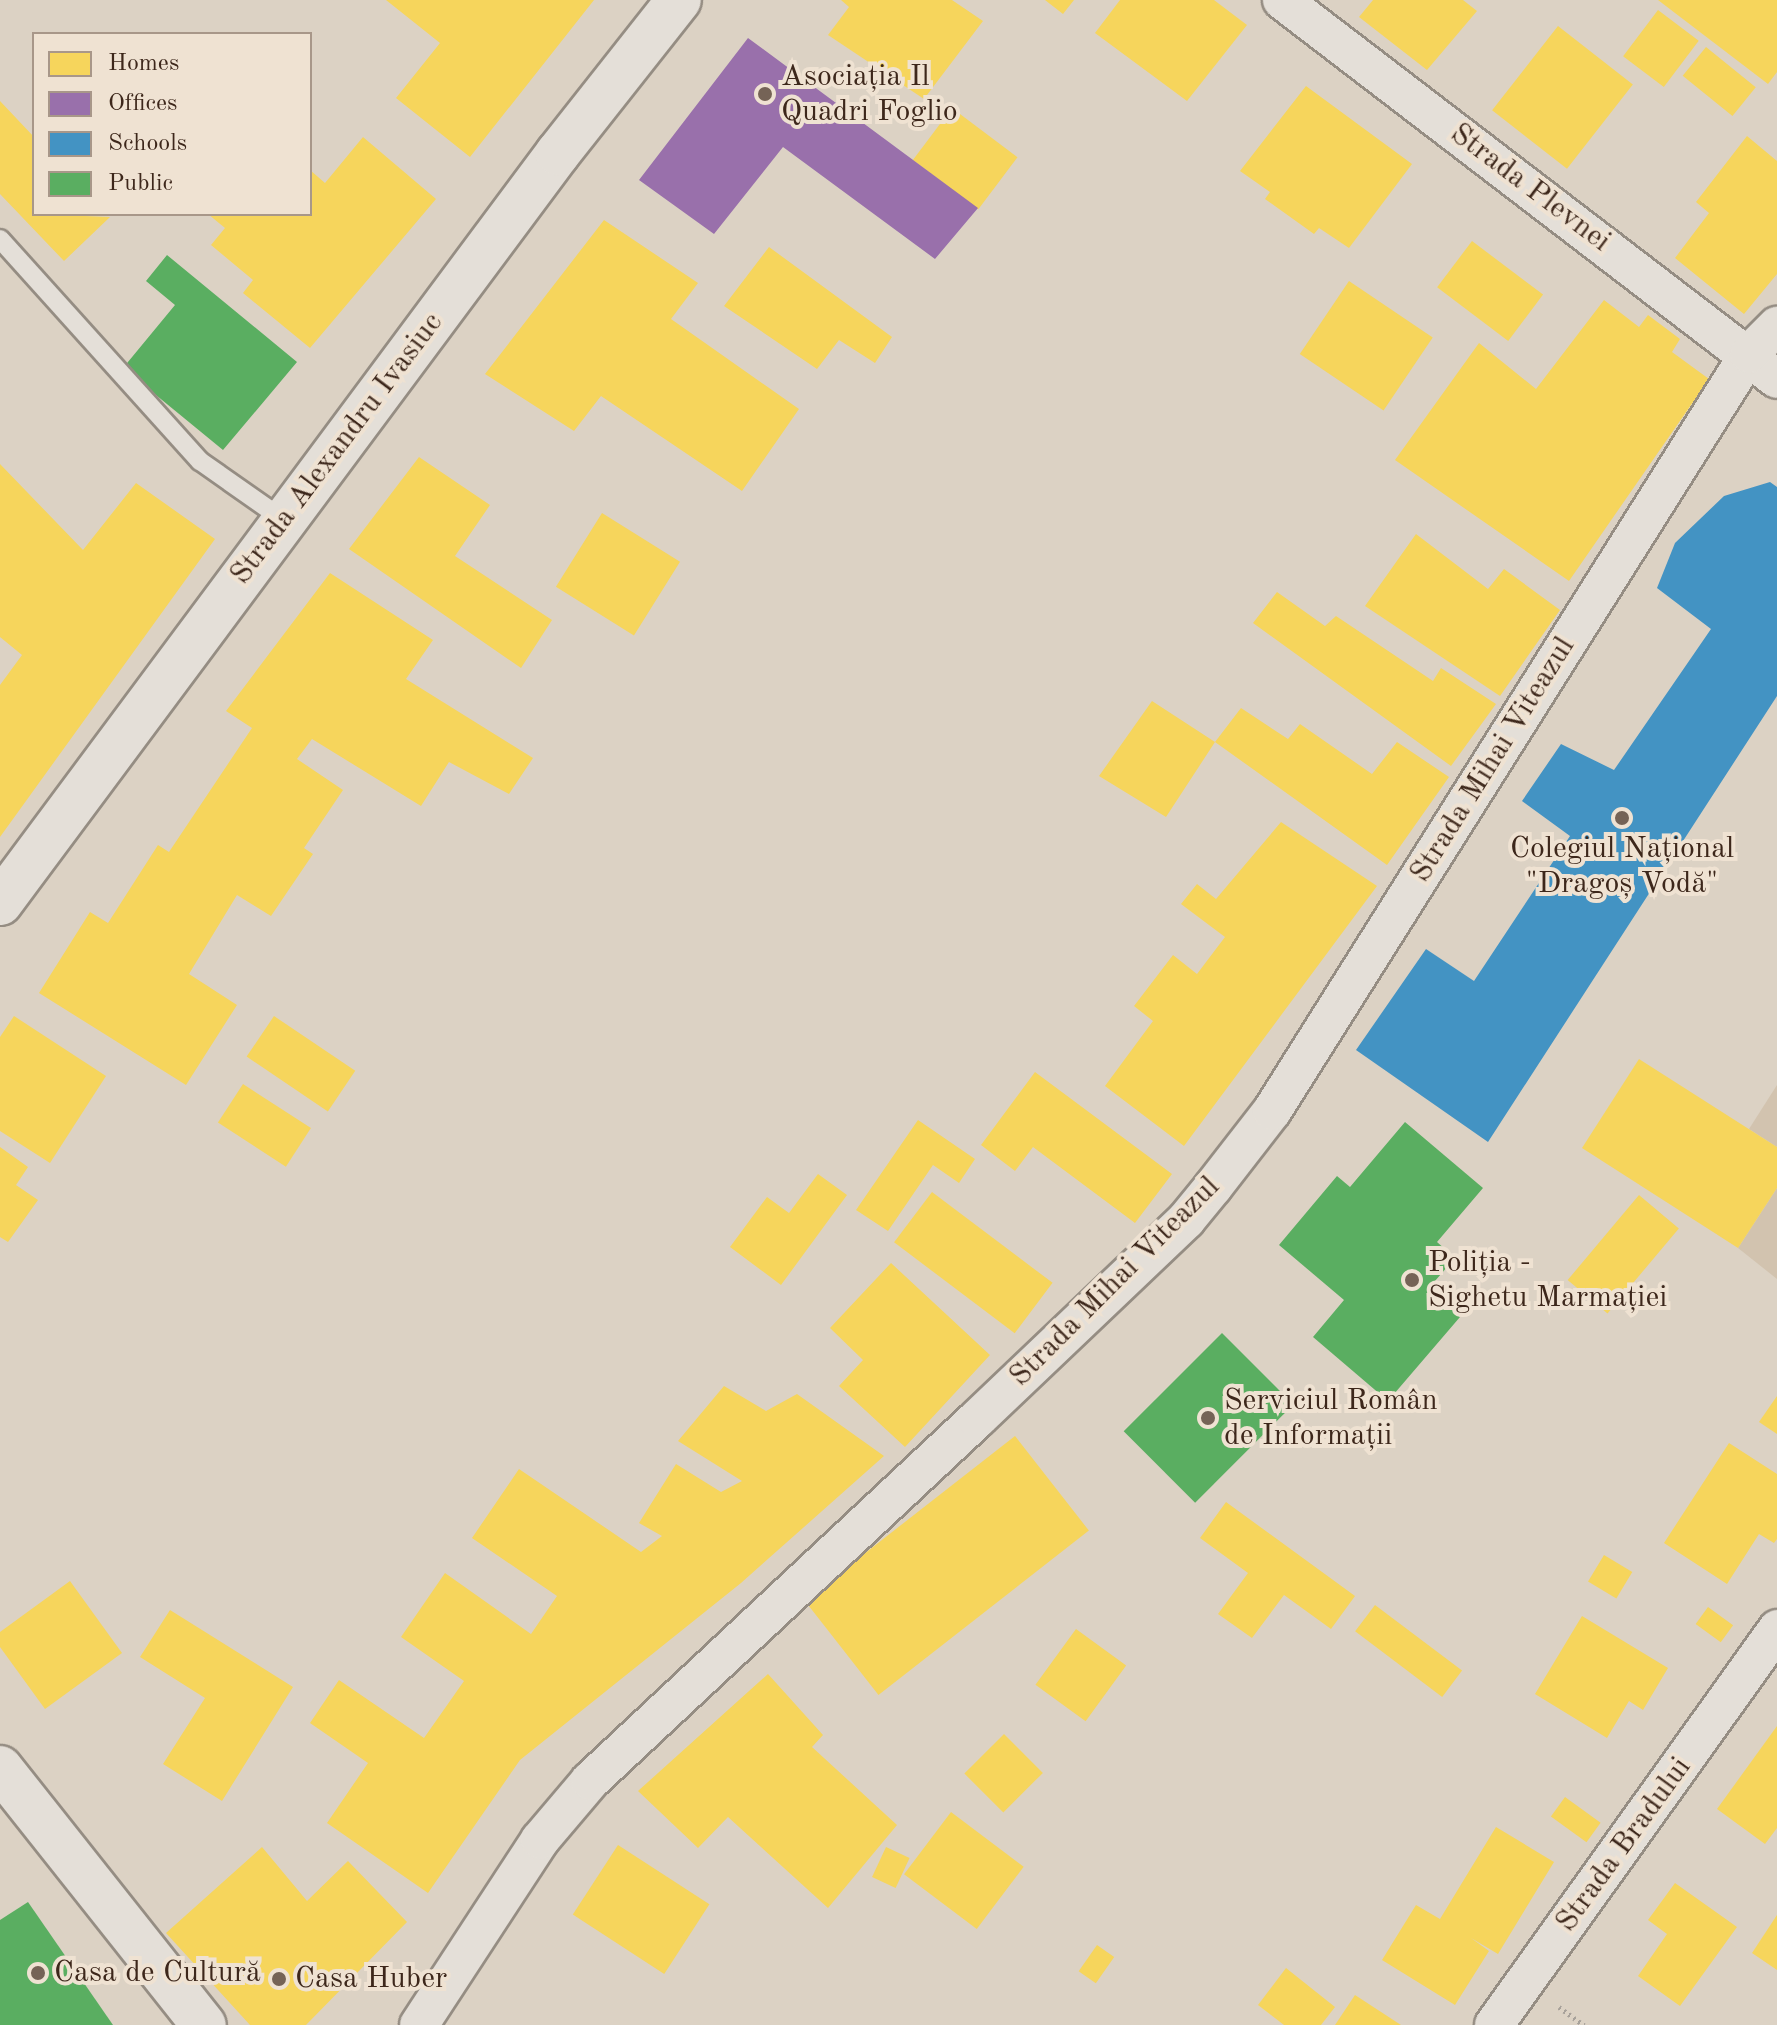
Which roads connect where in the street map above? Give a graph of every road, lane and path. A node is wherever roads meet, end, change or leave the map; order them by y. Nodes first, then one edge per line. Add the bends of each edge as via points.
1 (679, 0) edge
2 (1282, 0) edge
3 (0, 239) edge
4 (1777, 326) edge
5 (1749, 354) junction
6 (1777, 379) edge
7 (284, 520) junction
8 (0, 903) edge
9 (1777, 1629) edge
10 (1765, 1672) edge
11 (0, 1768) edge
12 (204, 2025) edge
13 (419, 2025) edge
14 (1494, 2025) edge

1 - 7 main road, Strada Alexandru Ivasiuc
2 - 5 street, Strada Plevnei
3 - 7 lane via 200,461
4 - 5 street, Strada Mihai Viteazul
5 - 6 street, Strada Plevnei
5 - 13 street, Strada Mihai Viteazul via 1272,1111 1213,1187 1186,1220 988,1409 590,1781 540,1840
7 - 8 main road, Strada Alexandru Ivasiuc
9 - 10 street, Strada Bradului
10 - 14 street, Strada Bradului
11 - 12 main road

